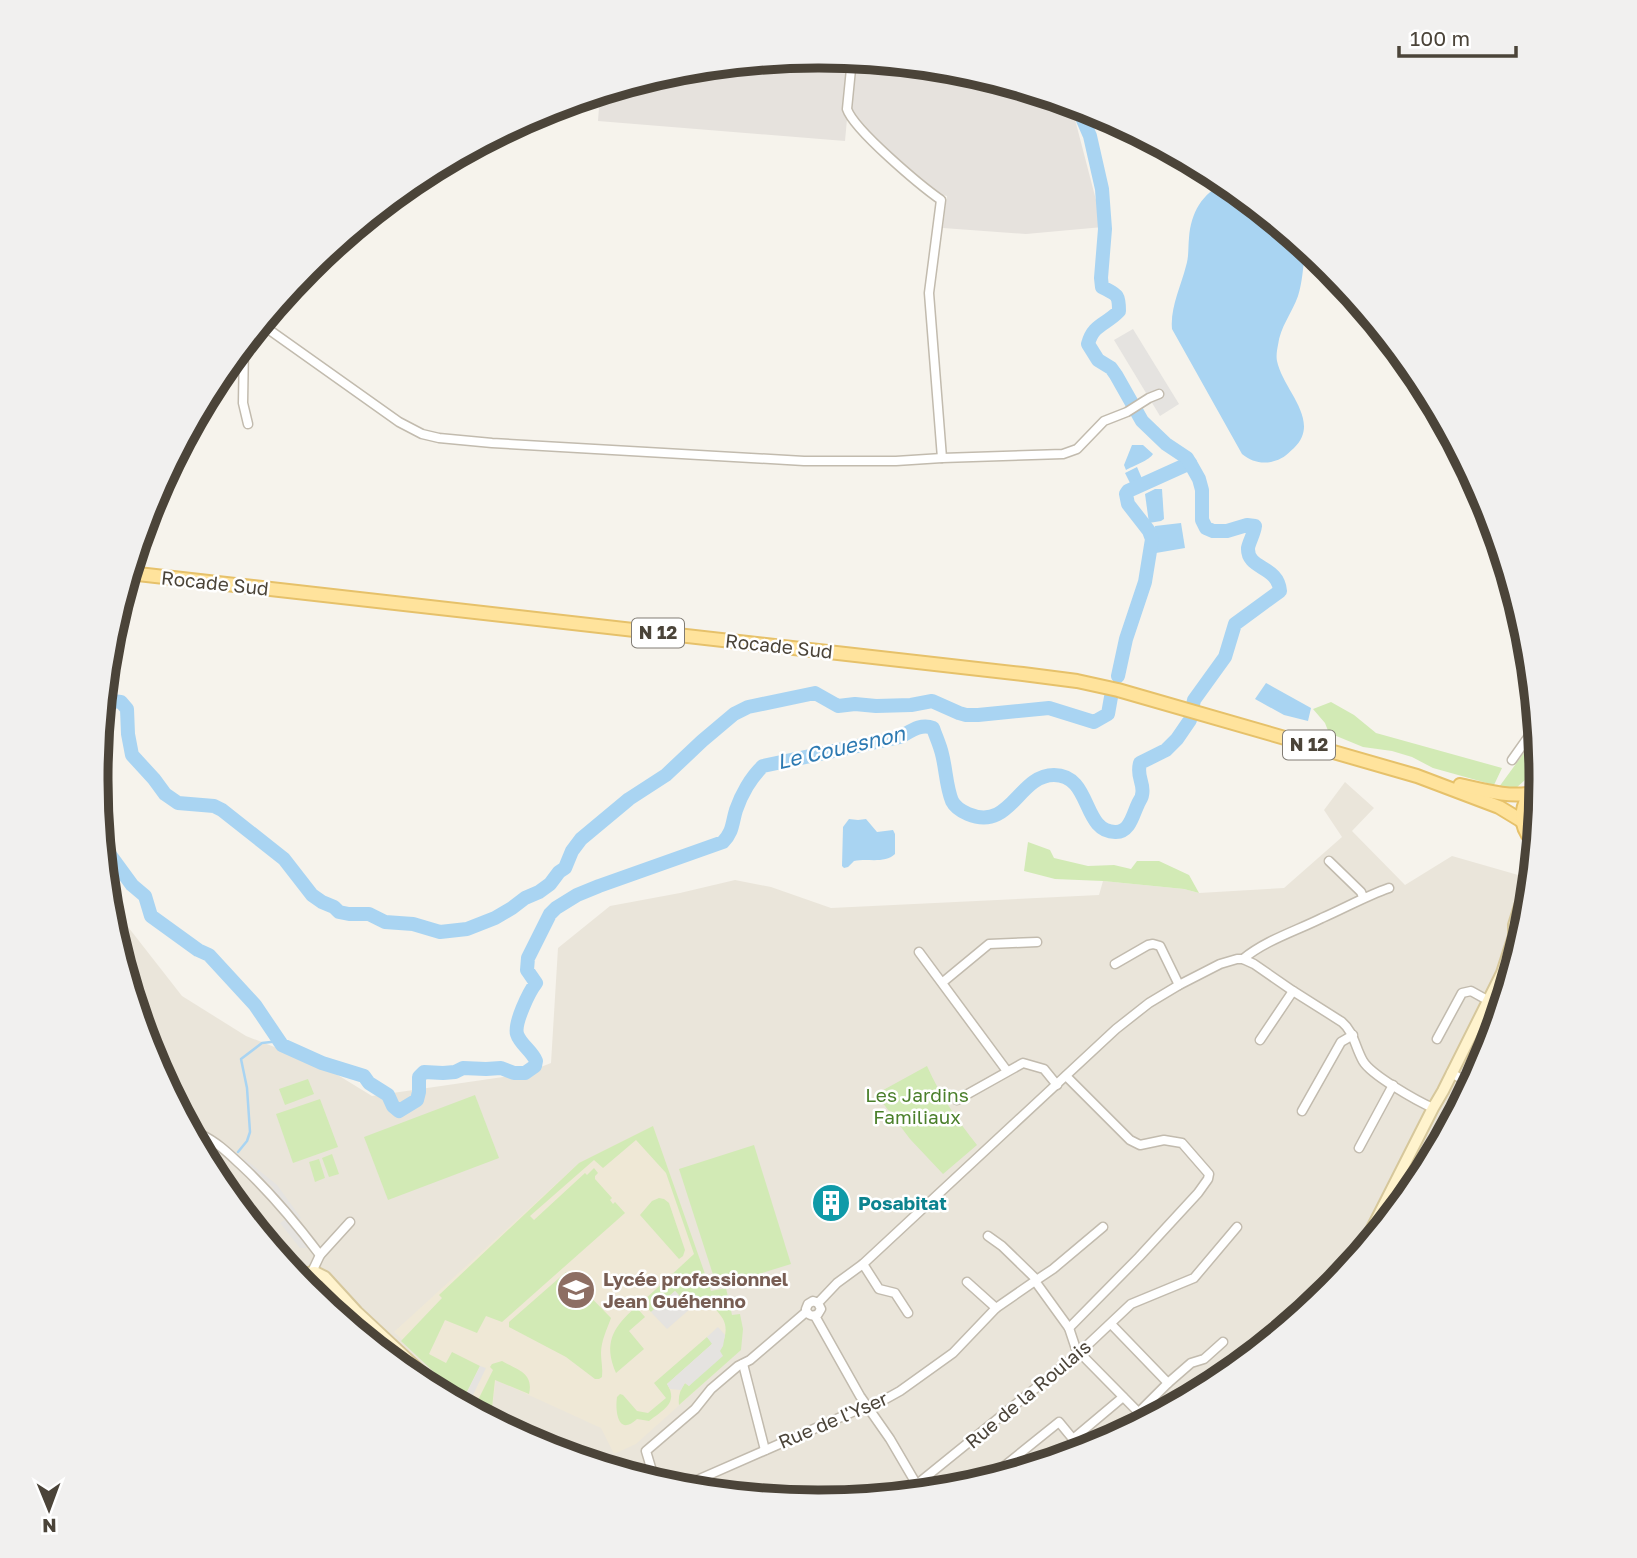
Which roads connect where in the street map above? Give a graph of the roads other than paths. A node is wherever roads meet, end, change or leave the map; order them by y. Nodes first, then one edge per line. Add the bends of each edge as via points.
1 (851, 69) edge
2 (268, 329) edge
3 (244, 362) edge
4 (1159, 394) dead end
5 (248, 424) dead end
6 (943, 458) junction
7 (138, 574) edge
8 (1528, 737) edge
9 (1512, 760) dead end
10 (1417, 776) junction
11 (1529, 792) edge
12 (1529, 798) edge
13 (1522, 821) junction
14 (1527, 834) edge
15 (1329, 861) dead end
16 (1389, 888) dead end
17 (1363, 897) junction
18 (1037, 942) dead end
19 (919, 952) dead end
20 (1243, 960) junction
21 (1115, 964) dead end
22 (1502, 973) edge
23 (943, 982) junction
24 (1179, 985) junction
25 (1293, 991) junction
26 (1489, 1000) junction
27 (1353, 1035) junction
28 (1437, 1039) dead end
29 (1260, 1040) dead end
30 (1007, 1071) junction
31 (1451, 1073) junction
32 (1066, 1076) junction
33 (1462, 1079) edge
34 (1056, 1085) junction
35 (1393, 1085) junction
36 (957, 1100) dead end
37 (1433, 1108) junction
38 (1301, 1111) dead end
39 (204, 1136) edge
40 (1359, 1148) dead end
41 (1377, 1218) edge
42 (350, 1222) dead end
43 (1103, 1227) dead end
44 (1237, 1227) dead end
45 (988, 1237) dead end
46 (320, 1255) junction
47 (863, 1264) junction
48 (312, 1272) junction
49 (307, 1273) edge
50 (1036, 1281) junction
51 (967, 1282) dead end
52 (996, 1308) junction
53 (908, 1313) dead end
54 (811, 1314) junction
55 (1111, 1324) junction
56 (1069, 1328) junction
57 (1223, 1342) dead end
58 (1079, 1353) junction
59 (404, 1356) edge
60 (743, 1364) junction
61 (1168, 1383) junction
62 (1123, 1397) junction
63 (868, 1407) junction
64 (1139, 1412) joint
65 (765, 1450) junction
66 (1006, 1465) edge
67 (652, 1470) edge
68 (706, 1481) edge
69 (927, 1481) edge
70 (916, 1483) edge

1 - 6 street via 849,116 941,200 929,293
2 - 6 street via 399,422 439,438 804,461
3 - 5 street via 243,403
4 - 6 street via 1104,421 1077,449 1063,454
7 - 10 main road, Rocade Sud / N 12 via 1077,681
8 - 9 street
10 - 11 main road, Rocade Sud / N 12 via 1506,794
10 - 13 main road, Rocade Sud / N 12 via 1499,807
12 - 13 main road
13 - 14 main road
15 - 17 street
16 - 17 street
17 - 20 street via 1257,948
18 - 23 street via 989,944
19 - 23 street
20 - 24 street via 1229,961
20 - 25 street
21 - 24 street via 1148,945 1160,946
22 - 26 main road
23 - 30 street
24 - 32 street via 1116,1029
25 - 27 street via 1342,1021
25 - 29 street
26 - 28 street via 1471,991 1462,993
26 - 31 main road
27 - 35 street via 1364,1064
27 - 38 street via 1341,1042
30 - 34 street via 1023,1063 1044,1069
30 - 36 street
31 - 33 street
31 - 37 main road
32 - 34 street
32 - 56 street via 1130,1140 1140,1145 1164,1140 1182,1143 1209,1174 1198,1193
34 - 47 street
35 - 37 street
35 - 40 street
37 - 41 main road
39 - 46 street via 266,1189
42 - 46 street
43 - 50 street, Rue de l'Yser
44 - 55 street, Rue de la Roulais via 1194,1278 1131,1304
45 - 50 street
46 - 48 street
47 - 53 street via 879,1289 895,1293
47 - 54 street via 818,1303 818,1314
48 - 49 main road
48 - 59 main road via 325,1277
50 - 52 street, Rue de l'Yser
50 - 56 street
51 - 52 street
52 - 63 street, Rue de l'Yser via 953,1353 900,1391
54 - 60 street
54 - 63 street
55 - 58 street, Rue de la Roulais
55 - 61 street
56 - 58 street
57 - 61 street
58 - 62 street
58 - 69 street, Rue de la Roulais
60 - 65 street, Rue de l'Yser
60 - 67 street via 646,1451
61 - 64 street
62 - 64 street
62 - 66 street via 1073,1439 1059,1422
63 - 65 street, Rue de l'Yser
63 - 70 street
65 - 68 street, Rue de l'Yser

